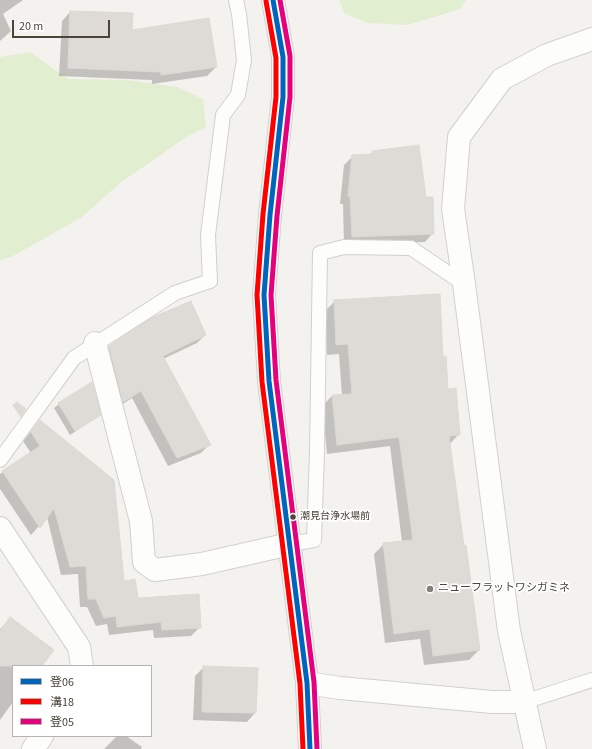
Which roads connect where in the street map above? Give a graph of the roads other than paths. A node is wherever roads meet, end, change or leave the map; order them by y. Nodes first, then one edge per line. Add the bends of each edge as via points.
1 (236, 0) edge
2 (273, 0) edge
3 (592, 39) edge
4 (464, 284) junction
5 (95, 343) junction
6 (0, 460) edge
7 (0, 528) edge
8 (290, 544) junction
9 (82, 665) edge
10 (592, 680) edge
11 (307, 683) junction
12 (524, 702) junction
13 (41, 737) edge
14 (33, 749) edge
15 (310, 749) edge
16 (535, 749) edge

1 - 5 lane via 244,60 238,95 223,115 208,235 210,281 175,293
2 - 8 street via 283,58 283,98 264,296 269,381
3 - 4 street via 547,56 502,79 459,137 453,209
4 - 8 lane via 411,248 344,248 320,254 314,540
4 - 12 street via 509,631
5 - 6 lane via 74,358
5 - 8 street via 141,521 144,562 155,570 202,564
7 - 9 street via 79,647
8 - 11 street
10 - 12 lane
11 - 12 street via 492,702
11 - 15 street
12 - 16 street
13 - 14 street

